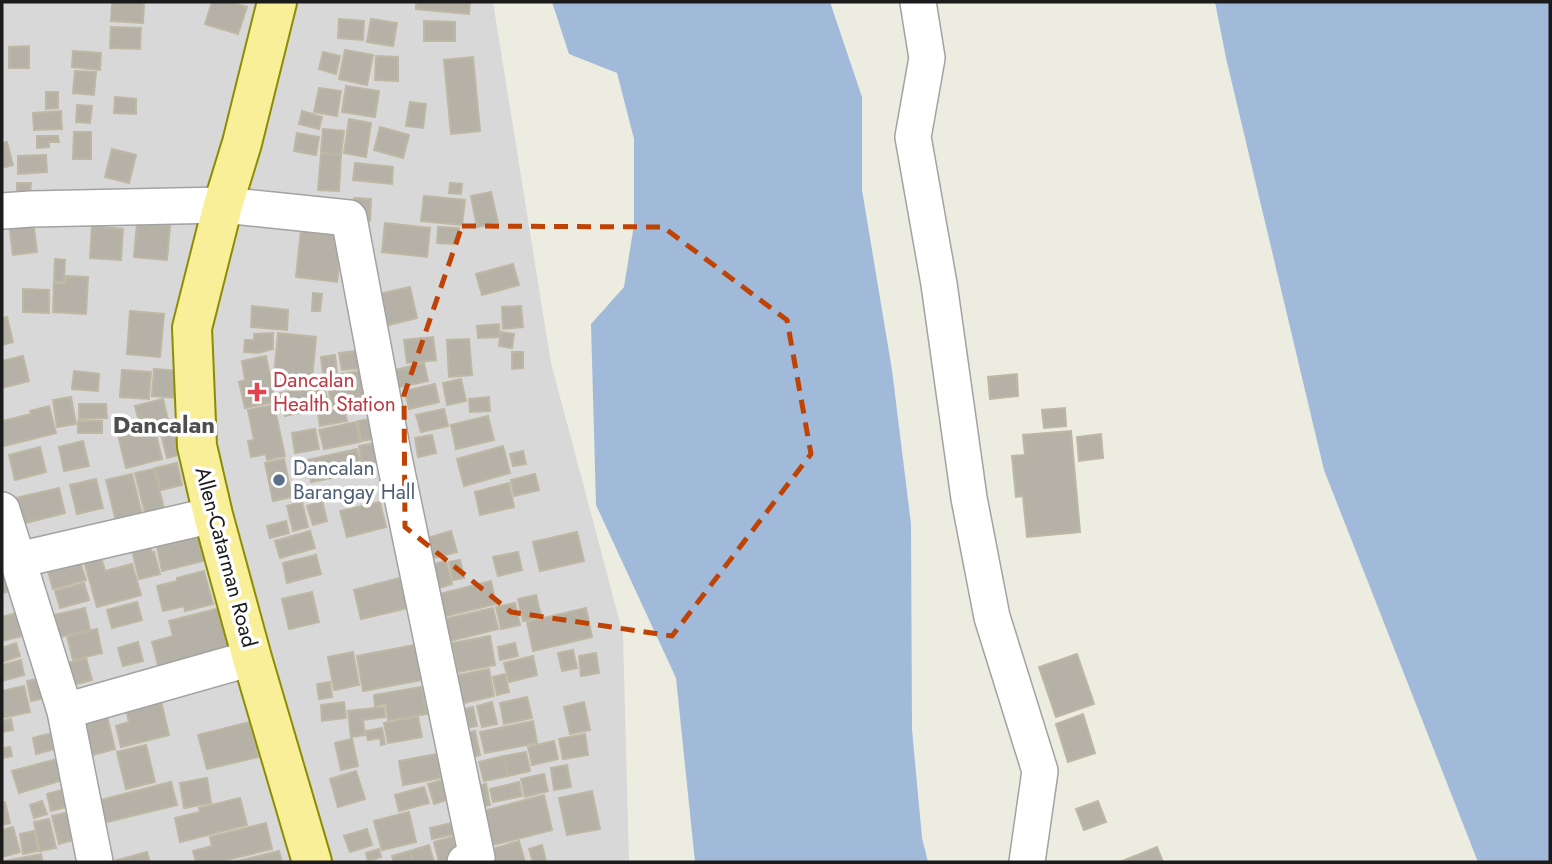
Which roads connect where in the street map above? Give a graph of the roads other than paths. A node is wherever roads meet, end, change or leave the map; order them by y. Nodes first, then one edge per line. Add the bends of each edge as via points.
1 (277, 2) edge
2 (918, 2) edge
3 (223, 205) junction
4 (2, 211) edge
5 (2, 509) edge
6 (213, 515) junction
7 (18, 560) junction
8 (252, 658) junction
9 (65, 711) junction
10 (95, 862) edge
11 (312, 862) edge
12 (465, 862) edge
13 (1027, 862) edge

1 - 3 main road, Allen-Catarman Road
2 - 13 street via 928,58 913,137 969,498 992,617 1040,771
3 - 4 street
3 - 6 main road, Allen-Catarman Road via 192,328 197,446
3 - 12 street via 349,218 477,858
5 - 7 street
6 - 7 street
6 - 8 main road, Allen-Catarman Road
7 - 9 street
8 - 9 street
8 - 11 main road, Allen-Catarman Road
9 - 10 street

